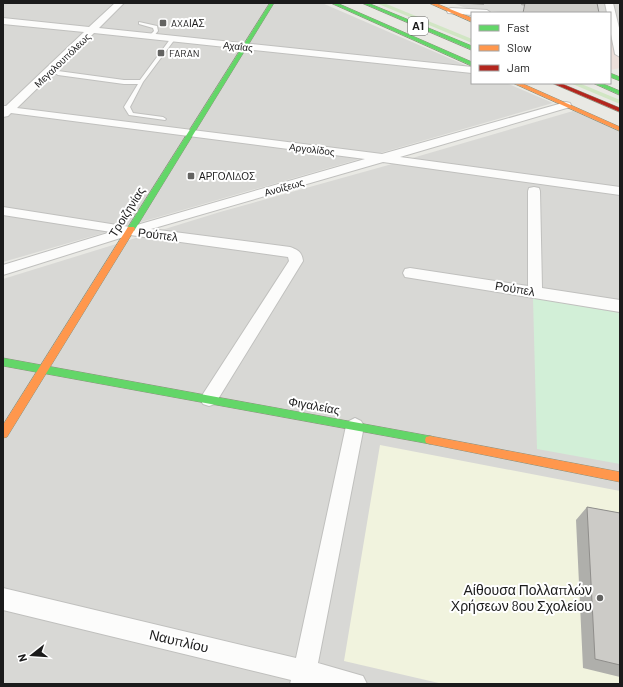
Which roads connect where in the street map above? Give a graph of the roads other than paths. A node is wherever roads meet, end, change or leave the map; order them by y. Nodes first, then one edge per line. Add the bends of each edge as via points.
1 (120, 3) edge
2 (272, 3) edge
3 (333, 3) edge
4 (364, 3) edge
5 (430, 3) edge
6 (441, 5) edge
7 (450, 11) junction
8 (471, 12) edge
9 (611, 12) edge
10 (471, 20) edge
11 (3, 21) edge
12 (141, 23) dead end
13 (614, 26) edge
14 (92, 30) junction
15 (151, 36) junction
16 (173, 39) junction
17 (245, 47) junction
18 (471, 48) edge
19 (620, 54) edge
20 (471, 64) edge
21 (471, 70) edge
22 (58, 73) dead end
23 (141, 82) junction
24 (518, 84) edge
25 (557, 84) edge
26 (598, 84) edge
27 (620, 93) edge
28 (566, 105) junction
29 (620, 110) edge
30 (5, 111) edge
31 (163, 119) dead end
32 (620, 129) edge
33 (191, 133) junction
34 (383, 158) junction
35 (534, 191) dead end
36 (620, 191) edge
37 (3, 211) edge
38 (130, 231) junction
39 (3, 270) edge
40 (410, 274) dead end
41 (535, 292) junction
42 (620, 306) edge
43 (3, 362) edge
44 (43, 370) junction
45 (209, 399) junction
46 (355, 426) junction
47 (3, 434) edge
48 (620, 477) edge
49 (3, 599) edge
50 (303, 678) edge
51 (355, 684) edge

1 - 14 street, Μεγαλουπόλεως
2 - 17 main road, Τροιζηνίας
3 - 20 main road
4 - 18 main road, Α1
5 - 6 main road
6 - 7 main road
7 - 8 street
7 - 10 main road
9 - 13 street
11 - 14 street, Αχαΐας
12 - 15 lane via 155,27 156,31
13 - 19 street
14 - 15 street, Αχαΐας
14 - 30 street, Μεγαλουπόλεως
15 - 16 street, Αχαΐας
16 - 17 street, Αχαΐας
16 - 23 lane
17 - 21 street, Αχαΐας
17 - 33 main road, Τροιζηνίας
22 - 23 lane
23 - 31 lane via 128,107 131,114
24 - 28 main road
25 - 29 main road
26 - 27 main road
28 - 32 main road
28 - 34 street, Ανοίξεως
30 - 33 street, Αργολίδος
33 - 34 street, Αργολίδος
33 - 38 main road, Τροιζηνίας
34 - 36 street, Αργολίδος
34 - 38 street, Ανοίξεως
35 - 41 street
37 - 38 street, Ρούπελ
38 - 39 street, Ανοίξεως
38 - 44 main road, Τροιζηνίας
38 - 45 street, Ρούπελ via 290,252 295,255 296,262
40 - 41 street, Ρούπελ
41 - 42 street, Ρούπελ
43 - 44 main road, Φιγαλείας
44 - 45 main road, Φιγαλείας
44 - 47 main road, Τροιζηνίας
45 - 46 main road, Φιγαλείας
46 - 48 main road, Φιγαλείας
46 - 50 street
49 - 50 street, Ναυπλίου
50 - 51 street, Ναυπλίου

